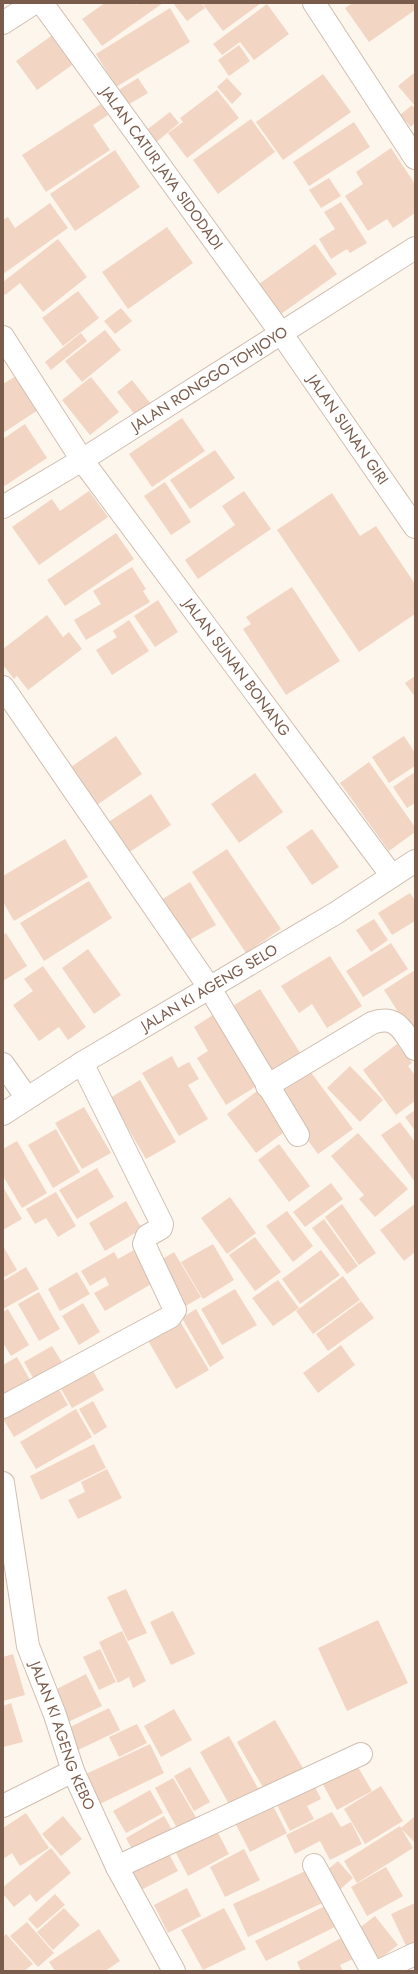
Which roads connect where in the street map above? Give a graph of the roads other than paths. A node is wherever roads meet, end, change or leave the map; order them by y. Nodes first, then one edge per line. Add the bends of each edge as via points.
1 (34, 3) edge
2 (42, 3) edge
3 (314, 3) edge
4 (3, 23) edge
5 (415, 158) edge
6 (415, 248) edge
7 (281, 333) junction
8 (3, 337) edge
9 (82, 460) junction
10 (3, 507) edge
11 (415, 527) edge
12 (3, 688) edge
13 (415, 861) edge
14 (392, 876) junction
15 (208, 987) junction
16 (415, 1049) edge
17 (82, 1063) junction
18 (3, 1064) edge
19 (268, 1086) junction
20 (27, 1098) junction
21 (3, 1114) edge
22 (298, 1135) dead end
23 (3, 1407) edge
24 (3, 1483) edge
25 (361, 1754) dead end
26 (73, 1771) junction
27 (3, 1806) edge
28 (314, 1865) dead end
29 (117, 1867) junction
30 (415, 1954) edge
31 (174, 1971) edge
32 (372, 1971) edge
33 (379, 1971) edge

1 - 4 street
2 - 7 street, JALAN CATUR JAYA SIDODADI
3 - 5 street
6 - 7 street, JALAN RONGGO TOHJOYO
7 - 9 street, JALAN RONGGO TOHJOYO
7 - 11 street, JALAN SUNAN GIRI
8 - 9 street, JALAN SUNAN BONANG
9 - 10 street, JALAN RONGGO TOHJOYO
9 - 14 street, JALAN SUNAN BONANG
12 - 15 street
13 - 14 street, JALAN KI AGENG SELO
14 - 15 street, JALAN KI AGENG SELO via 336,913
15 - 17 street, JALAN KI AGENG SELO
15 - 19 street
16 - 19 street via 394,1022 383,1019 372,1023
17 - 20 street, JALAN KI AGENG SELO
17 - 23 street via 160,1219 161,1228 147,1236 144,1244 175,1310 170,1317
18 - 20 street
19 - 22 street
20 - 21 street, JALAN KI AGENG SELO
24 - 26 street, JALAN KI AGENG KEBO via 28,1646 55,1715
25 - 29 street
26 - 27 street
26 - 29 street, JALAN KI AGENG KEBO
28 - 32 street
29 - 31 street, JALAN KI AGENG KEBO
30 - 33 street

